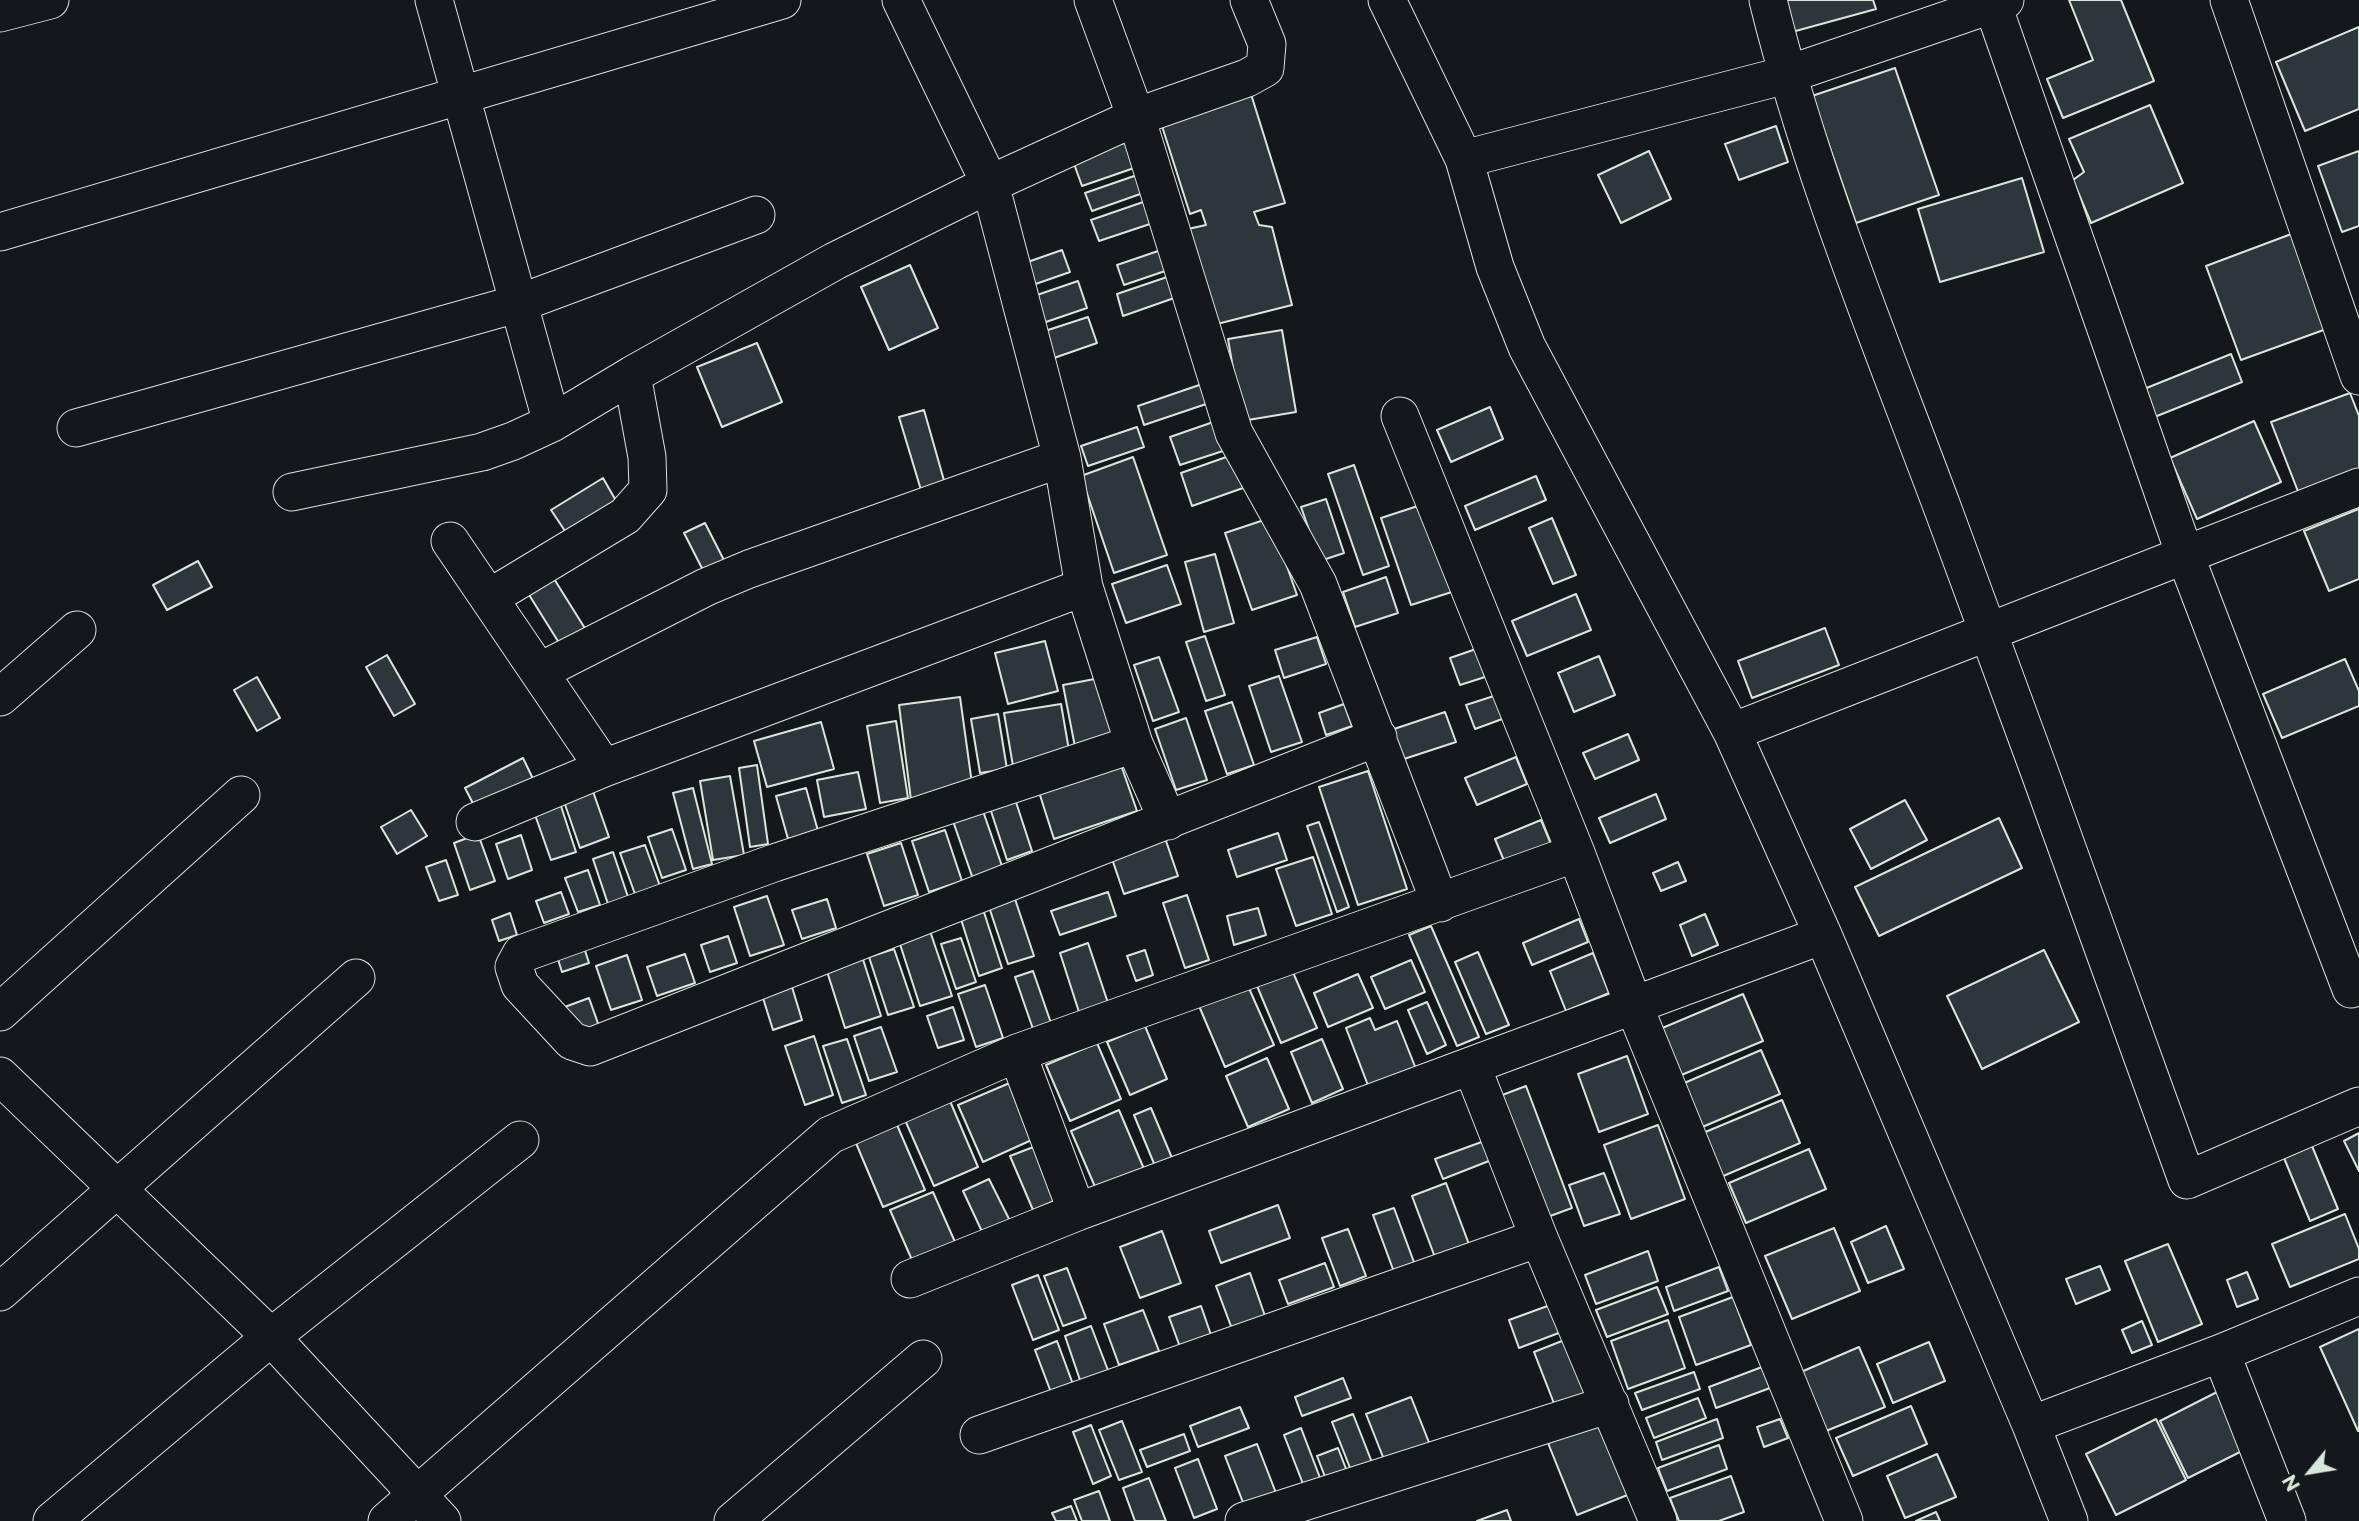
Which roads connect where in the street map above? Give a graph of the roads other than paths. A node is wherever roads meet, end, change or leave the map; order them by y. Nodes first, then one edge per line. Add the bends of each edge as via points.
1 (50, 0) edge
2 (434, 0) edge
3 (782, 0) edge
4 (901, 0) edge
5 (1093, 0) edge
6 (1249, 0) edge
7 (1387, 0) edge
8 (1768, 0) edge
9 (2229, 0) edge
10 (1996, 2) edge
11 (0, 13) edge
12 (1786, 75) junction
13 (462, 96) junction
14 (1136, 117) junction
15 (1464, 159) junction
16 (989, 184) junction
17 (756, 215) dead end
18 (0, 232) edge
19 (520, 303) junction
20 (632, 375) junction
21 (2359, 376) edge
22 (1399, 416) dead end
23 (552, 423) junction
24 (76, 428) dead end
25 (1062, 458) junction
26 (2359, 487) edge
27 (292, 492) dead end
28 (450, 541) dead end
29 (2185, 555) junction
30 (1084, 587) junction
31 (489, 598) junction
32 (77, 630) dead end
33 (1989, 631) junction
34 (539, 672) junction
35 (0, 697) edge
36 (1732, 732) junction
37 (1378, 737) junction
38 (1134, 744) junction
39 (604, 768) junction
40 (242, 795) dead end
41 (1168, 821) junction
42 (475, 822) dead end
43 (1576, 853) junction
44 (1440, 903) junction
45 (1823, 935) junction
46 (356, 978) dead end
47 (2351, 989) dead end
48 (1634, 1006) junction
49 (0, 1012) edge
50 (1017, 1052) junction
51 (1472, 1067) junction
52 (0, 1076) edge
53 (2359, 1106) edge
54 (520, 1140) dead end
55 (118, 1189) junction
56 (1077, 1212) junction
57 (1539, 1238) junction
58 (910, 1279) dead end
59 (0, 1292) edge
60 (2359, 1296) edge
61 (271, 1337) junction
62 (2221, 1353) junction
63 (923, 1359) dead end
64 (1610, 1404) junction
65 (2031, 1425) junction
66 (979, 1435) dead end
67 (430, 1508) edge
68 (52, 1521) edge
69 (387, 1521) edge
70 (733, 1521) edge
71 (1244, 1521) edge
72 (1658, 1521) edge
73 (1844, 1521) edge
74 (2069, 1521) edge
75 (2287, 1521) edge

1 - 11 street
2 - 13 street
3 - 13 street
4 - 16 street
5 - 14 street
6 - 14 street via 1267,44 1265,68
7 - 15 street
8 - 12 street
9 - 21 street
10 - 12 street
10 - 29 street
12 - 15 street
12 - 33 street
13 - 18 street
13 - 19 street
14 - 16 street
14 - 37 street via 1234,432 1318,584
15 - 36 street via 1495,267 1527,347
16 - 20 street via 835,261
16 - 25 street
17 - 19 street
19 - 23 street
19 - 24 street
20 - 23 street
20 - 31 street via 647,457 648,490 625,516
22 - 43 street
23 - 27 street via 482,452
25 - 30 street
25 - 34 street via 749,569
26 - 29 street
28 - 31 street
29 - 33 street
29 - 47 street
30 - 38 street
30 - 39 street
31 - 34 street
32 - 35 street
33 - 36 street
33 - 53 street via 2187,1180
34 - 39 street
36 - 45 street
37 - 41 street
37 - 44 street
38 - 41 street
38 - 41 street via 774,863 521,954 514,967 520,985 572,1041 590,1048
39 - 42 street
40 - 49 street
43 - 44 street
43 - 48 street
44 - 50 street
45 - 48 street
45 - 65 street
46 - 55 street
48 - 51 street
48 - 73 street
50 - 56 street
50 - 67 street via 830,1135
51 - 56 street
51 - 57 street
52 - 55 street
54 - 61 street
55 - 59 street
55 - 61 street
56 - 58 street
57 - 64 street
57 - 66 street
60 - 62 street
61 - 67 street
61 - 68 street
62 - 65 street
62 - 75 street
63 - 70 street
64 - 71 street
64 - 72 street
65 - 74 street
67 - 69 street

